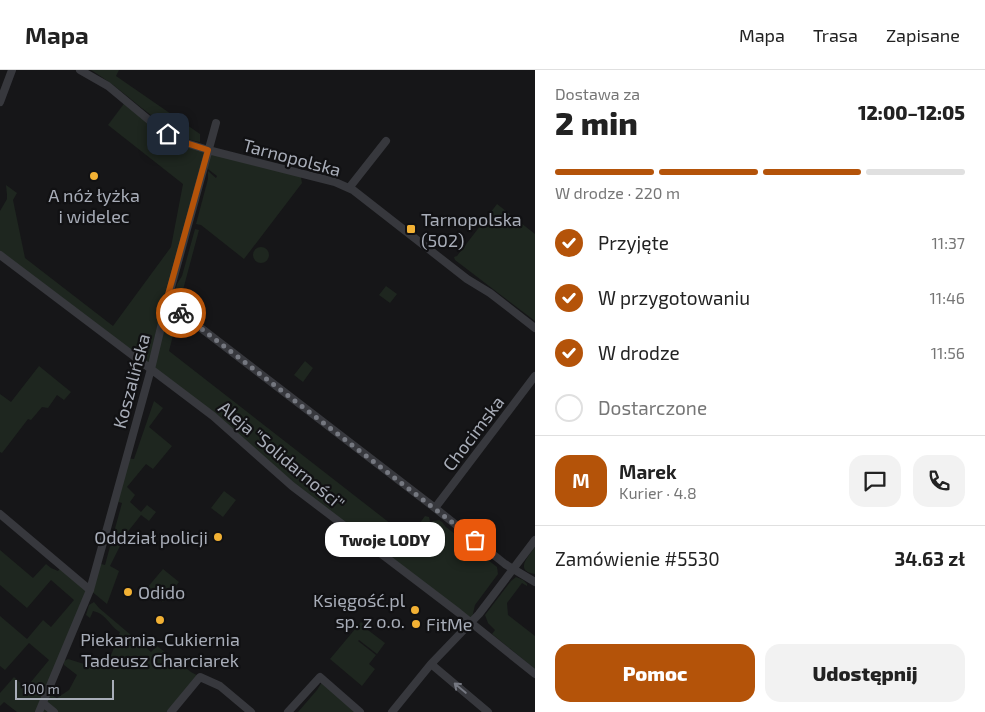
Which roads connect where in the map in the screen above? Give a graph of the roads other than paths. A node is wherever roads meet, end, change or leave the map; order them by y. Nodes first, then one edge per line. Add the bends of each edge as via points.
1 (12, 70) edge
2 (80, 70) edge
3 (0, 102) edge
4 (216, 123) dead end
5 (386, 140) dead end
6 (208, 150) junction
7 (349, 188) junction
8 (0, 256) edge
9 (166, 302) junction
10 (535, 328) edge
11 (151, 369) junction
12 (535, 376) edge
13 (435, 508) junction
14 (0, 514) edge
15 (535, 540) edge
16 (512, 568) junction
17 (535, 582) edge
18 (90, 590) junction
19 (471, 622) junction
20 (431, 664) junction
21 (535, 674) edge
22 (43, 703) junction
23 (39, 712) edge
24 (54, 712) edge
25 (171, 712) edge
26 (251, 712) edge
27 (288, 712) edge
28 (360, 712) edge
29 (392, 712) edge
30 (488, 712) edge

1 - 3 street
2 - 6 street, Tarnopolska via 108,86 168,134
4 - 6 street, Koszalińska
5 - 7 street
6 - 7 street, Tarnopolska
6 - 9 street, Koszalińska
7 - 10 street, Tarnopolska
8 - 11 street, Aleja "Solidarności"
9 - 11 street, Koszalińska
9 - 13 street
11 - 18 street, Koszalińska
11 - 19 street, Aleja "Solidarności" via 213,416 292,486
12 - 13 street, Chocimska
13 - 16 street
14 - 18 street
15 - 16 street
16 - 17 street
16 - 19 street
18 - 22 street, Koszalińska
19 - 20 street
19 - 21 street, Aleja "Solidarności"
20 - 29 street
30 -> 20 street
22 - 23 street, Koszalińska
22 - 24 street
25 - 26 street via 200,677 220,686
27 - 28 street via 320,677

